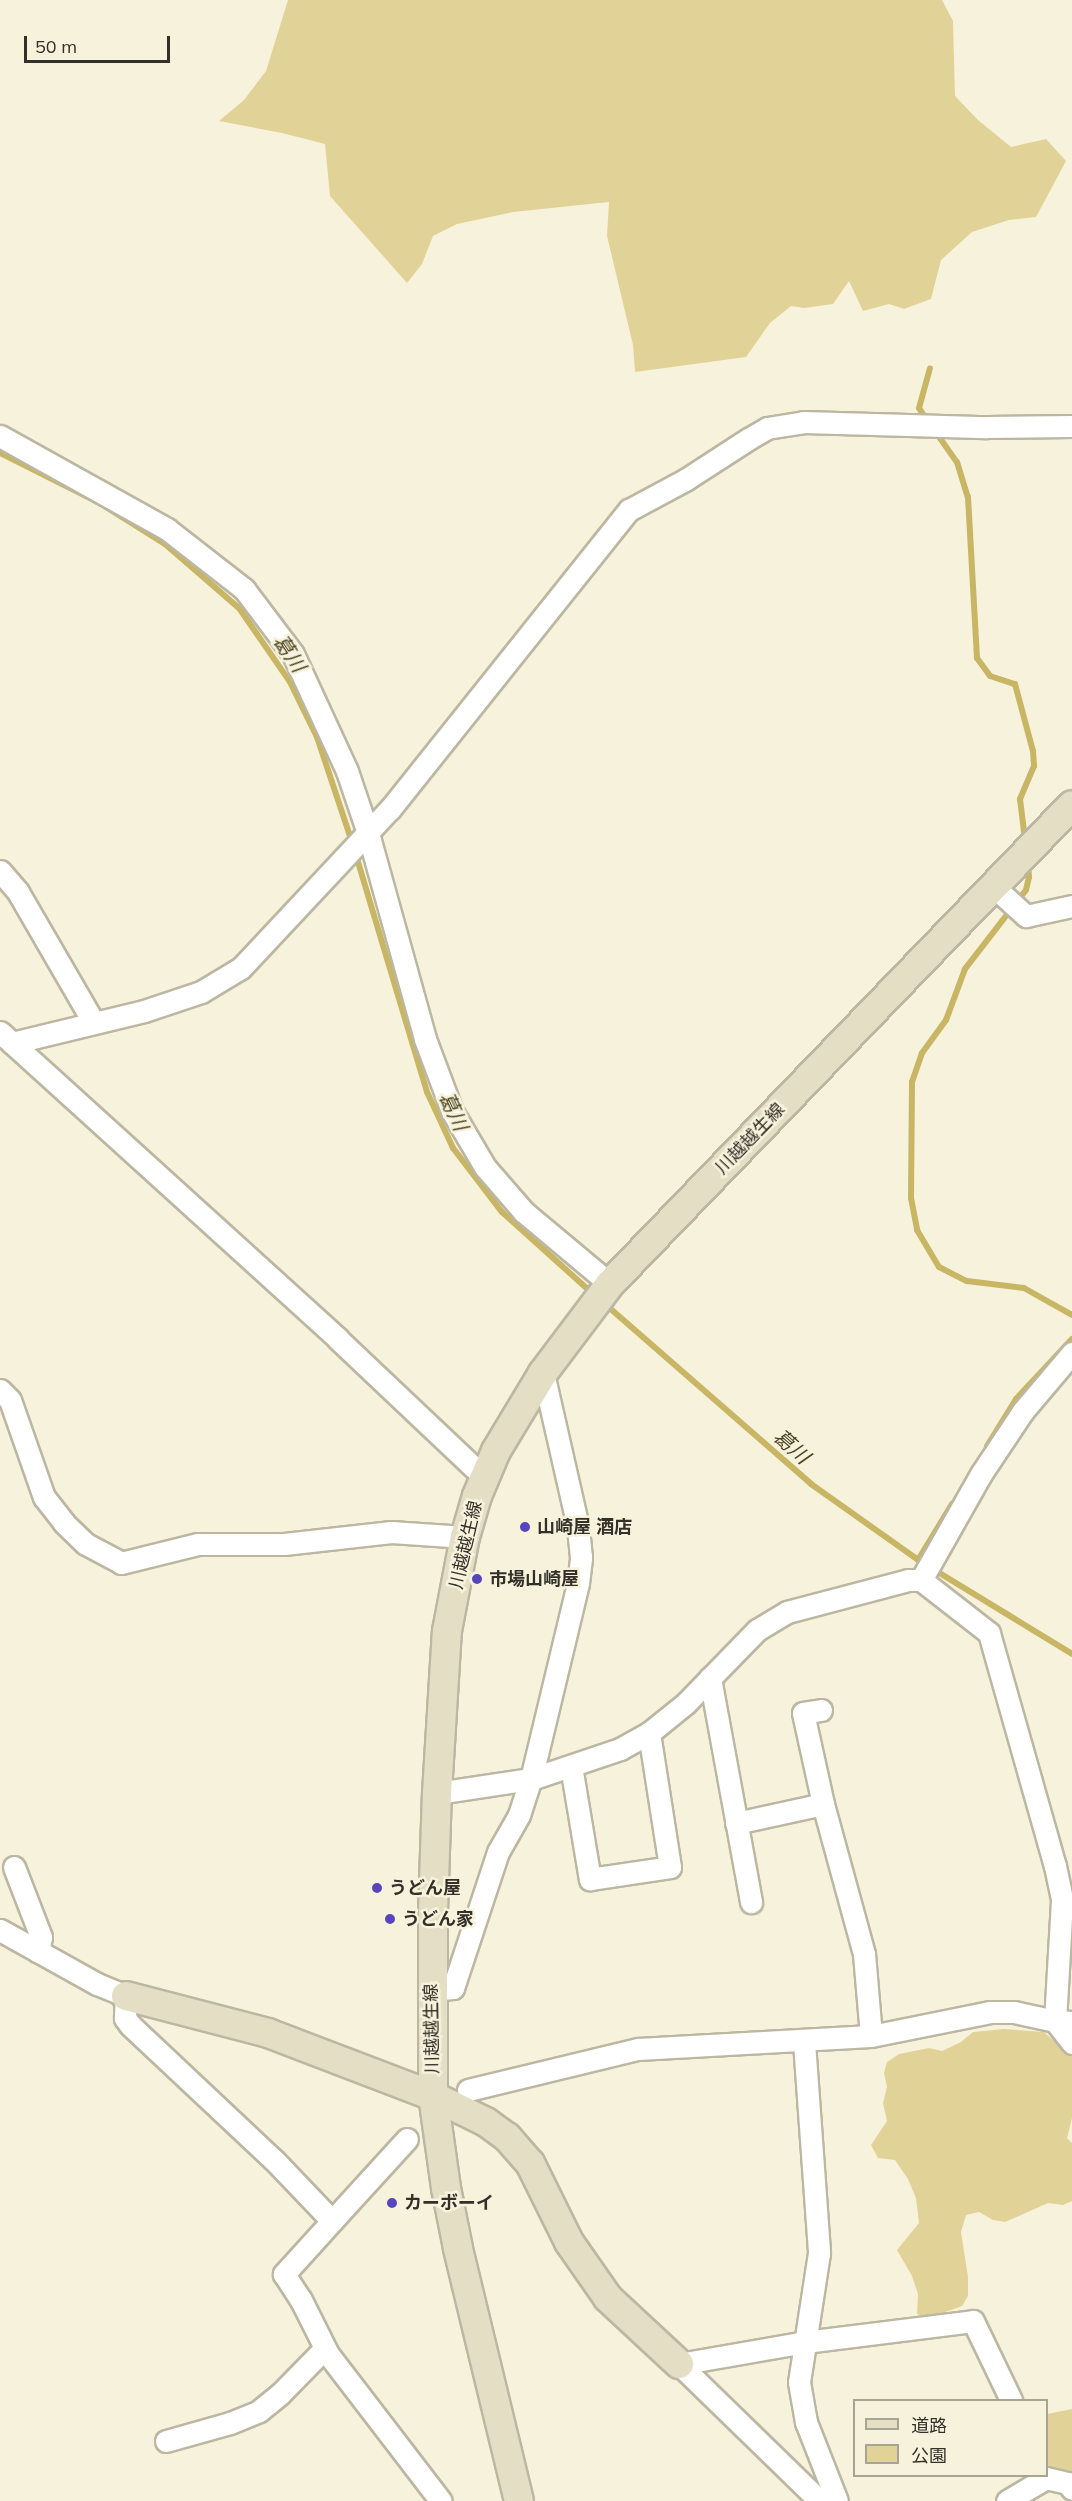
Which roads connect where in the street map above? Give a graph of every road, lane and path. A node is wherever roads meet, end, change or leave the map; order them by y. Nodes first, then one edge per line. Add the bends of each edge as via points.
1 (1072, 426) edge
2 (0, 436) edge
3 (1072, 805) edge
4 (368, 833) junction
5 (0, 871) edge
6 (993, 886) junction
7 (1072, 906) edge
8 (94, 1023) junction
9 (6, 1038) edge
10 (603, 1293) junction
11 (1072, 1353) edge
12 (543, 1373) junction
13 (0, 1390) edge
14 (484, 1477) junction
15 (465, 1537) junction
16 (921, 1580) junction
17 (710, 1678) junction
18 (821, 1710) dead end
19 (649, 1733) junction
20 (571, 1766) junction
21 (531, 1779) junction
22 (437, 1793) junction
23 (823, 1804) junction
24 (736, 1823) junction
25 (14, 1867) dead end
26 (751, 1902) dead end
27 (0, 1930) edge
28 (38, 1952) junction
29 (431, 1990) junction
30 (126, 1996) junction
31 (1063, 2022) edge
32 (871, 2036) junction
33 (804, 2042) junction
34 (1072, 2043) edge
35 (468, 2090) dead end
36 (433, 2096) junction
37 (407, 2139) dead end
38 (332, 2221) junction
39 (805, 2342) junction
40 (324, 2348) junction
41 (678, 2364) junction
42 (1011, 2399) edge
43 (166, 2440) dead end
44 (1045, 2477) edge
45 (1072, 2489) edge
46 (441, 2501) edge
47 (519, 2501) edge
48 (820, 2501) edge
49 (837, 2501) edge
50 (1007, 2501) edge

1 - 4 street via 803,422 767,428 629,510
2 - 4 street via 167,529 244,589 293,654 347,771
3 - 6 main road, 川越越生線
4 - 8 street via 241,968 201,992
4 - 10 street via 425,1039 452,1111 484,1167
5 - 8 street via 18,892
6 - 7 street via 1026,916
6 - 10 main road, 川越越生線
8 - 9 street
9 - 14 street
10 - 12 main road, 川越越生線
11 - 16 street via 1023,1411 981,1474
12 - 14 main road, 川越越生線
12 - 21 street via 578,1527 581,1557
13 - 15 street via 10,1400 44,1497 86,1544 121,1563 198,1544 284,1544 391,1532
14 - 15 main road, 川越越生線
15 - 22 main road, 川越越生線 via 447,1631
16 - 17 street via 908,1580 787,1612 757,1630
16 - 31 street via 989,1633 1062,1900
17 - 19 street
17 - 24 street
18 - 23 street via 803,1713
19 - 20 street via 620,1749
19 - 20 street via 670,1867 590,1879
20 - 21 street
21 - 22 street
21 - 29 street via 519,1815 498,1852 453,1988
22 - 29 main road, 川越越生線
23 - 24 street
23 - 32 street via 864,1953
24 - 26 street
25 - 28 street via 41,1937
27 - 28 street
28 - 30 street
29 - 36 main road, 川越越生線
30 - 36 main road via 268,2033
30 - 38 street via 124,2010 130,2025 274,2160
31 - 32 street via 1014,2012 990,2012
31 - 34 street
32 - 33 street
33 - 35 street via 638,2049
33 - 39 street via 819,2253
36 - 41 main road via 470,2112 507,2137 530,2163 569,2242 608,2298
36 - 47 main road, 川越越生線 via 456,2238
37 - 38 street
38 - 40 street via 284,2274 302,2300
39 - 41 street
39 - 42 street via 973,2321
39 - 49 street via 799,2382 806,2422
40 - 43 street via 259,2411
40 - 46 street
41 - 48 street
44 - 45 street via 1068,2483
44 - 50 street

